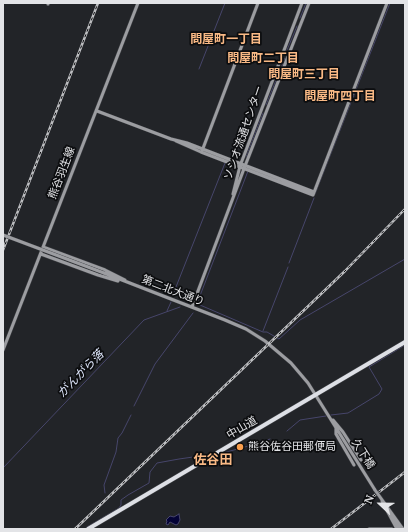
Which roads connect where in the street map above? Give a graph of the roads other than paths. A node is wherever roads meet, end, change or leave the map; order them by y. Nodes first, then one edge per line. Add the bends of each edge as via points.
1 (138, 3) edge
2 (258, 3) edge
3 (302, 3) edge
4 (309, 3) edge
5 (387, 3) edge
6 (97, 111) junction
7 (202, 151) junction
8 (240, 165) junction
9 (245, 167) junction
10 (232, 203) junction
11 (3, 235) edge
12 (44, 247) junction
13 (41, 254) junction
14 (135, 286) junction
15 (150, 291) junction
16 (192, 308) junction
17 (405, 342) edge
18 (3, 350) edge
19 (316, 395) junction
20 (328, 414) junction
21 (336, 428) junction
22 (362, 460) dead end
23 (354, 464) dead end
24 (376, 490) junction
25 (88, 529) edge
26 (369, 529) edge
27 (393, 529) edge
28 (399, 529) edge
29 (404, 529) edge

1 - 6 street, 熊谷羽生線
2 - 7 street
3 - 8 street, ソシオ流通センター
4 - 9 street
5 - 9 street via 314,194
6 - 7 street via 187,143
6 - 12 street, 熊谷羽生線
7 - 8 street
8 - 9 street
8 - 10 street, ソシオ流通センター
9 - 10 street
10 - 16 street
11 - 14 street, 第二北大通り, bridge
12 - 13 street, 熊谷羽生線
12 - 15 street via 105,270
13 - 14 street
13 - 18 street, 熊谷羽生線
14 - 15 street, 第二北大通り
15 - 16 street, 第二北大通り
16 - 19 street, 第二北大通り via 239,326 261,338 291,363
17 - 19 highway, 中山道
19 - 20 street, 第二北大通り
19 - 25 highway, 中山道
20 - 21 street
20 - 22 street
21 - 23 street via 336,434
21 - 24 street, 久下橋
24 - 28 street, bridge
24 - 29 street, bridge
26 - 27 street
27 - 29 street

